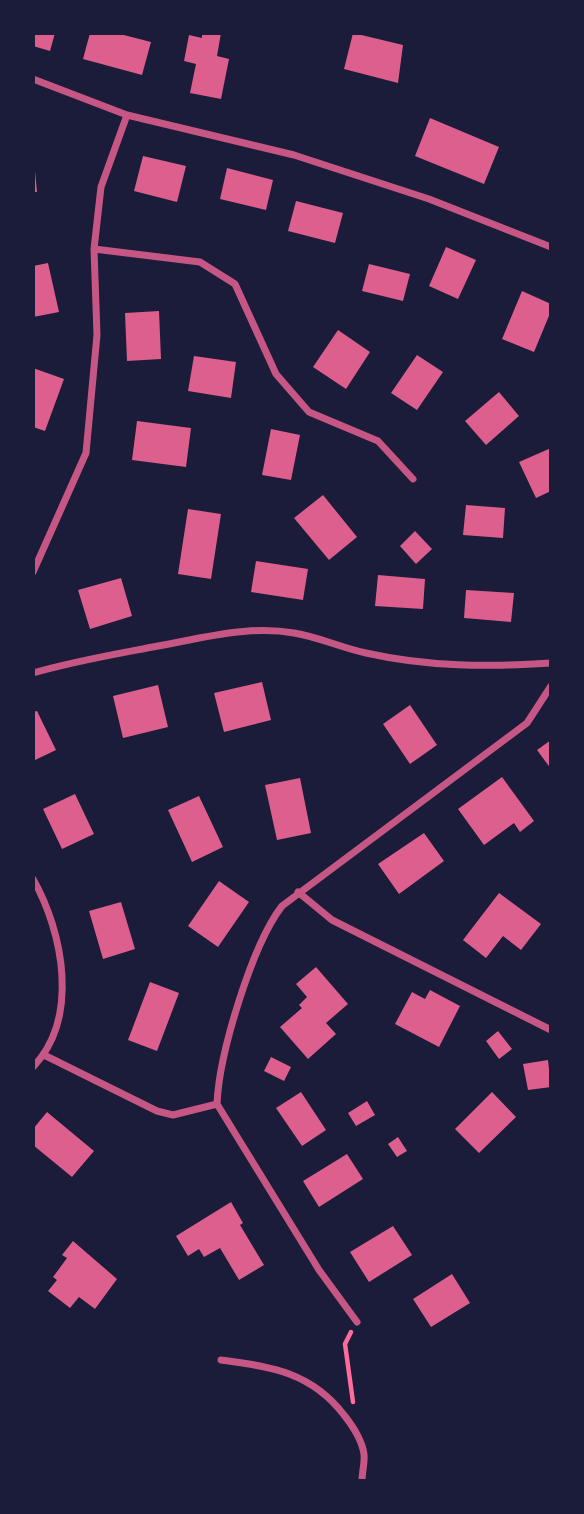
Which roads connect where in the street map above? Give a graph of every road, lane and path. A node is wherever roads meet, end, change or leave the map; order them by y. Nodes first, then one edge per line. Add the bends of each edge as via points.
1 (33, 79) edge
2 (127, 115) junction
3 (551, 247) edge
4 (94, 249) junction
5 (412, 479) dead end
6 (33, 572) edge
7 (551, 663) edge
8 (33, 673) edge
9 (551, 686) edge
10 (33, 879) edge
11 (298, 892) junction
12 (551, 1030) edge
13 (44, 1055) junction
14 (33, 1067) edge
15 (217, 1104) junction
16 (357, 1322) joint
17 (220, 1360) dead end
18 (354, 1406) dead end
19 (362, 1481) edge

1 - 2 street
2 - 3 street via 294,155 429,199
2 - 4 street via 101,187
4 - 5 street via 200,262 235,284 276,374 309,412 378,442
4 - 6 street via 97,335 86,453
7 - 8 street via 478,667 420,663 295,633 262,631 231,632
9 - 11 street via 527,723
10 - 13 street via 45,900 61,955 59,1011
11 - 12 street via 332,920
11 - 15 street via 267,925 218,1080
13 - 14 street
13 - 15 street via 157,1111 173,1115
15 - 16 street via 319,1270
16 - 18 path via 345,1344
17 - 19 street via 279,1368 307,1380 331,1398 360,1443

